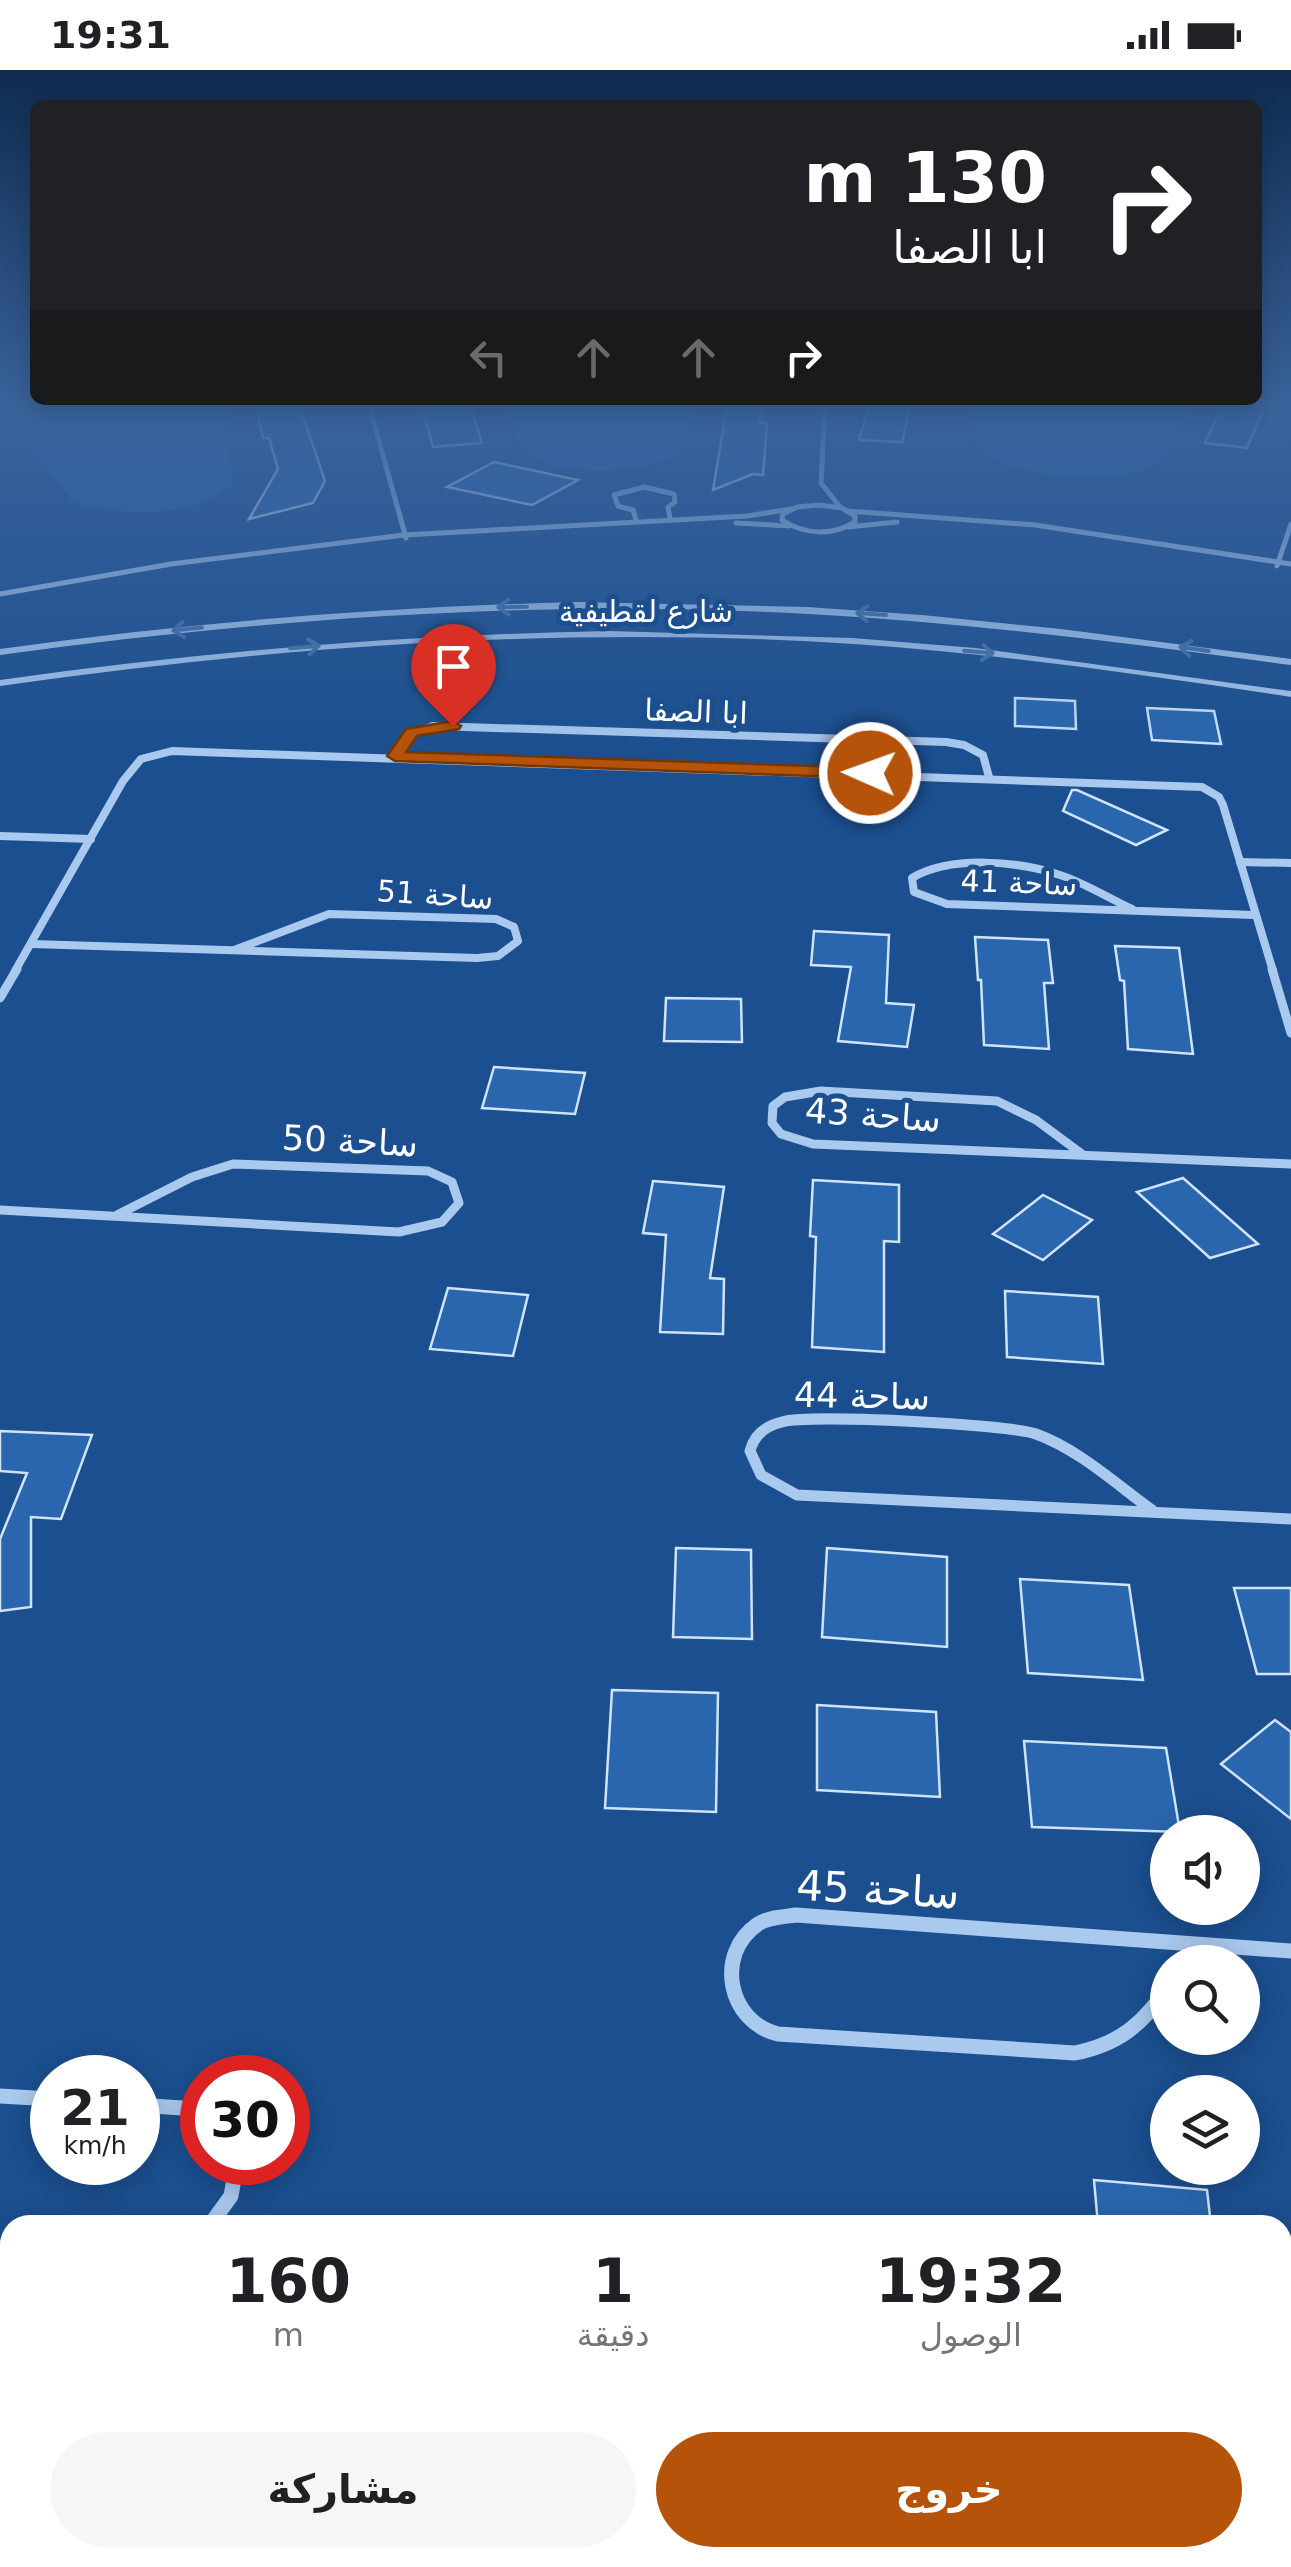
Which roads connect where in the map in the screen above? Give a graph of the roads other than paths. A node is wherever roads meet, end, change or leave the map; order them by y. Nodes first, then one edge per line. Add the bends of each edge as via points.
1 (401, 522) edge
2 (632, 522) junction
3 (636, 522) edge
4 (786, 522) edge
5 (853, 522) edge
6 (966, 522) edge
7 (1291, 524) edge
8 (789, 526) junction
9 (848, 527) junction
10 (1023, 527) junction
11 (406, 538) junction
12 (1277, 565) junction
13 (1291, 567) edge
14 (0, 597) edge
15 (0, 652) edge
16 (1291, 662) edge
17 (0, 683) edge
18 (1291, 694) edge
19 (395, 756) junction
20 (989, 777) junction
21 (0, 836) edge
22 (92, 839) junction
23 (1240, 862) junction
24 (1291, 863) edge
25 (1132, 910) junction
26 (1254, 914) junction
27 (32, 944) junction
28 (234, 950) junction
29 (0, 998) edge
30 (1291, 1033) edge
31 (1082, 1154) junction
32 (1291, 1164) edge
33 (0, 1210) edge
34 (117, 1215) junction
35 (1152, 1510) junction
36 (1291, 1518) edge
37 (1184, 1945) edge
38 (1260, 1949) edge
39 (1291, 1951) edge
40 (1150, 2010) edge
41 (0, 2096) edge
42 (30, 2098) edge
43 (236, 2185) edge
44 (219, 2215) edge

1 - 11 street
2 - 3 street
2 - 8 street
2 - 11 street
4 - 8 street
5 - 9 street
6 - 10 street
7 - 12 street
8 - 9 street via 819,532
9 - 10 street
10 - 12 street
11 - 14 street
12 - 13 street
16 -> 15 street, شارع لقطيفية via 972,622 640,606 323,616
17 -> 18 street, شارع لقطيفية via 336,644 650,635 971,651
19 - 20 street, ابا الصفا
19 - 20 street, ابا الصفا via 412,732 432,726 883,740 964,745 986,759
19 - 22 street, ابا الصفا via 160,752 131,767
20 - 23 street, ابا الصفا via 1202,787 1219,796
21 - 22 street
22 - 27 street, ابا الصفا
23 - 24 street
23 - 26 street, ابا الصفا
25 - 25 street, ساحة 41 via 1045,871 943,866 912,878 914,892 931,901
25 - 26 street, ساحة 41
26 - 30 street, ابا الصفا
27 - 28 street, ساحة 51
27 - 29 street, ابا الصفا
28 - 28 street, ساحة 51 via 313,917 346,913 496,919 514,927 518,941 498,956 478,958
31 - 31 street, ساحة 43 via 1013,1106 972,1097 802,1092 773,1106 770,1116 782,1135 813,1144
31 - 32 street, ساحة 43
33 - 34 street, ساحة 50
34 - 34 street, ساحة 50 via 204,1172 246,1163 428,1172 452,1182 460,1203 431,1228 399,1232
35 - 35 street, ساحة 44 via 1070,1451 1018,1430 802,1418 771,1423 750,1446 759,1476 797,1495
35 - 36 street, ساحة 44
37 - 40 street, ساحة 45 via 796,1915 760,1922 738,1944 728,1969 746,2018 765,2031 808,2038 1075,2053 1126,2040
38 - 39 street, ساحة 45
41 - 42 street
43 - 44 street

